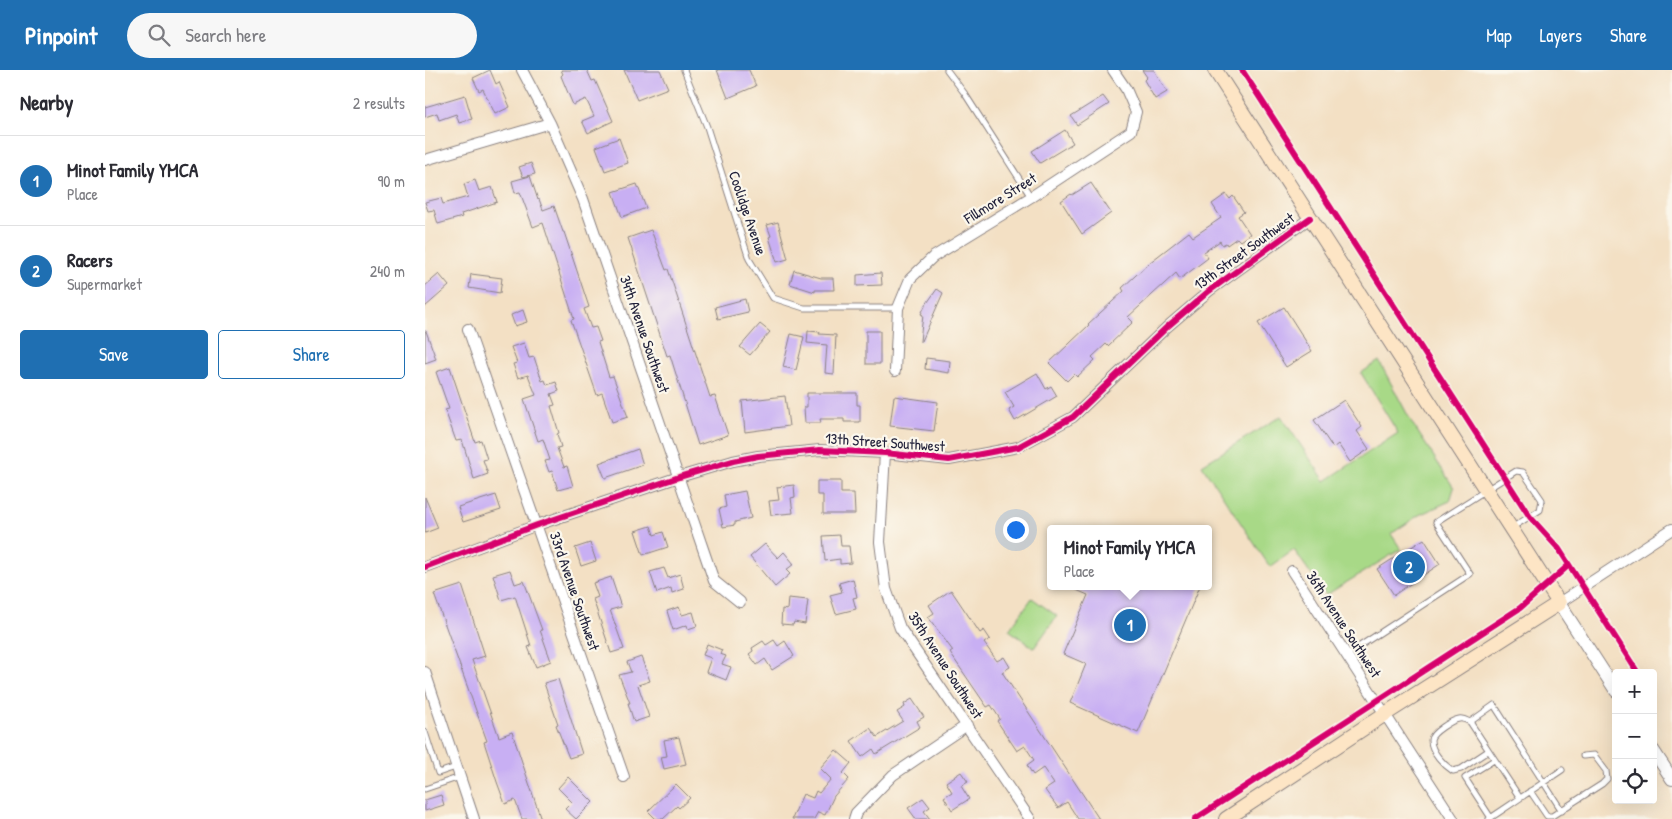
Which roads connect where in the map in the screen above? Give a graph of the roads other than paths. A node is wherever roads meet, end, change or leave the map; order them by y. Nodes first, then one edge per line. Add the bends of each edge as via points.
1 (522, 70) edge
2 (683, 70) edge
3 (947, 70) edge
4 (1113, 70) edge
5 (1215, 70) edge
6 (550, 123) junction
7 (425, 160) edge
8 (1031, 197) junction
9 (1310, 218) junction
10 (898, 308) junction
11 (468, 330) dead end
12 (895, 371) dead end
13 (885, 453) junction
14 (679, 477) junction
15 (1486, 490) junction
16 (537, 525) junction
17 (1512, 528) junction
18 (1672, 529) edge
19 (425, 567) edge
20 (1292, 571) dead end
21 (740, 602) dead end
22 (1559, 603) junction
23 (1346, 655) junction
24 (425, 672) edge
25 (1612, 685) edge
26 (1385, 714) junction
27 (1470, 722) junction
28 (967, 725) junction
29 (425, 732) edge
30 (1488, 751) junction
31 (1583, 756) dead end
32 (1657, 756) edge
33 (1494, 760) junction
34 (1562, 770) dead end
35 (459, 772) junction
36 (624, 777) dead end
37 (1672, 779) edge
38 (1544, 782) junction
39 (425, 789) edge
40 (1530, 791) junction
41 (1520, 798) junction
42 (1562, 811) junction
43 (1490, 818) edge
44 (474, 819) edge
45 (854, 819) edge
46 (1029, 819) edge
47 (1226, 819) edge
48 (1453, 819) edge

1 - 6 street, 34th Avenue Southwest
2 - 10 lane, Coolidge Avenue via 707,127 749,259 773,298 804,308
3 - 8 lane
4 - 8 street, Fillmore Street via 1126,89 1135,112 1131,131
5 - 9 main road
6 - 7 street
6 - 14 street, 34th Avenue Southwest via 583,199
8 - 10 street, Fillmore Street via 933,257 911,279
9 - 13 street, 13th Street Southwest via 1209,291 1073,417 1018,447 949,460
9 - 15 main road
10 - 12 street, Fillmore Street
11 - 16 street, 33rd Avenue Southwest
13 - 14 street, 13th Street Southwest via 820,450 758,456
13 - 28 street, 35th Avenue Southwest via 879,542 886,588 901,628
14 - 16 street, 13th Street Southwest
14 - 21 street, 34th Avenue Southwest via 714,581
15 - 17 main road
15 - 17 lane via 1516,471 1523,472 1528,479 1541,500 1540,510
15 - 23 lane via 1436,522 1469,574
16 - 19 street, 13th Street Southwest
16 - 36 street, 33rd Avenue Southwest
17 - 22 main road
18 - 22 street
20 - 23 street, 36th Avenue Southwest
22 - 25 street
22 - 26 main road
23 - 26 street, 36th Avenue Southwest
24 - 35 street
26 - 47 main road
26 - 48 street, 36th Avenue Southwest
27 - 30 lane
27 - 30 lane via 1462,718 1456,720 1433,735 1431,739 1437,756 1453,771
27 - 38 lane via 1494,705
28 - 45 street via 893,775
28 - 46 street, 35th Avenue Southwest
29 - 35 lane via 438,773
30 - 33 lane
31 - 42 lane via 1595,755 1606,771 1607,779
32 - 37 street
33 - 41 lane
33 - 43 lane via 1465,778
34 - 38 lane
35 - 39 lane
35 - 44 street
38 - 40 lane
38 - 42 lane
40 - 41 lane
40 - 42 lane via 1547,816
41 - 43 lane

